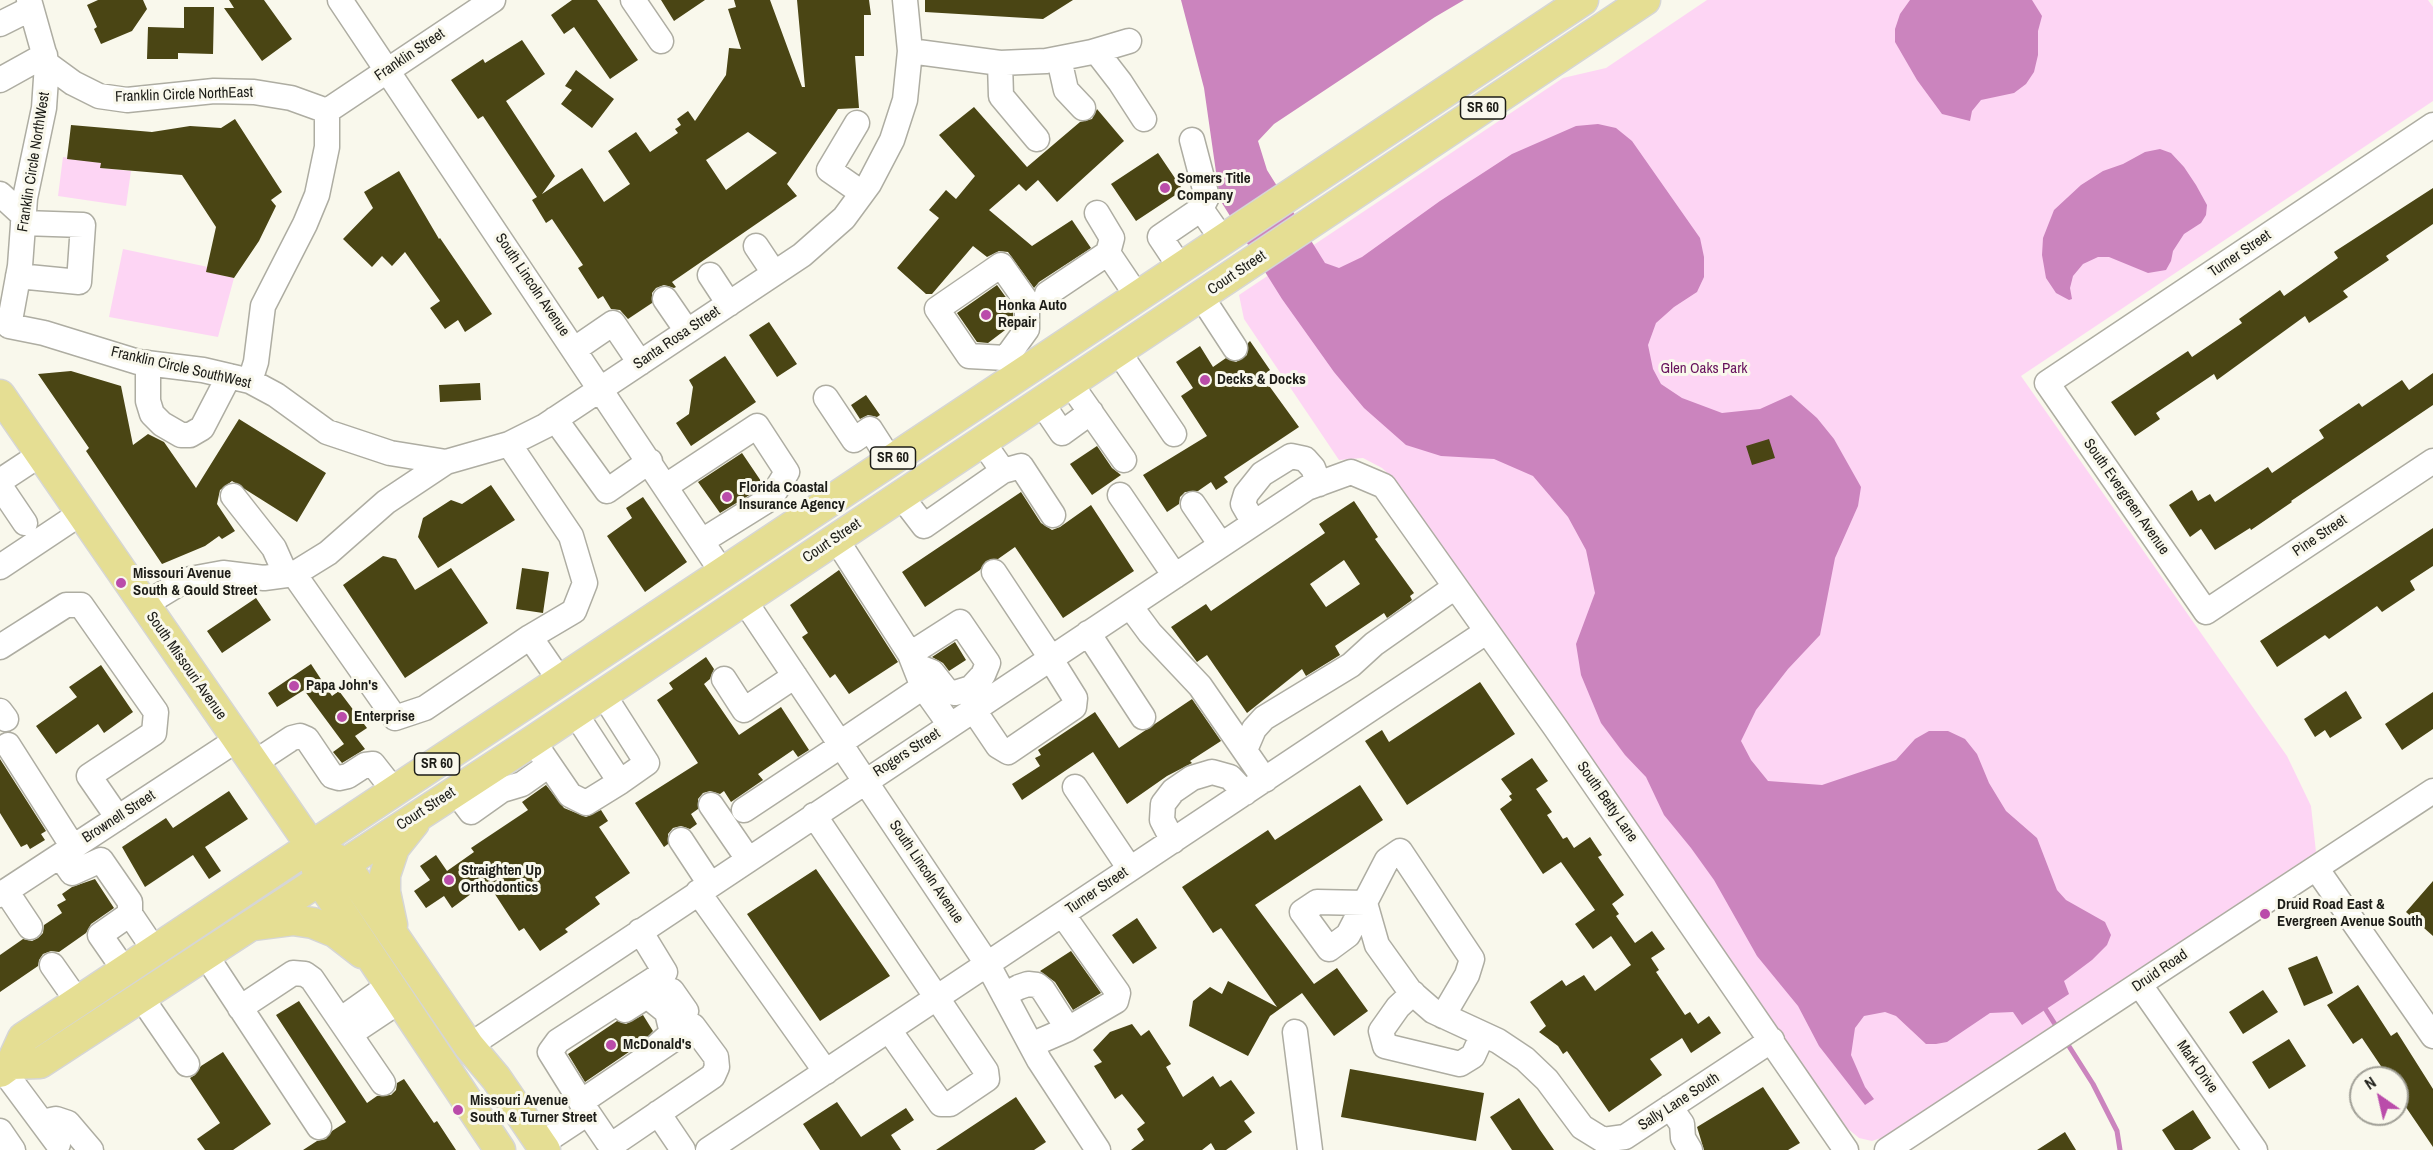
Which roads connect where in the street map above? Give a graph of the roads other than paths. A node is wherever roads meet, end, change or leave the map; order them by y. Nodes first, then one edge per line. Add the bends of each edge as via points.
1 (340, 0) edge
2 (493, 0) edge
3 (633, 0) edge
4 (905, 0) edge
5 (1583, 0) edge
6 (1645, 0) edge
7 (30, 4) edge
8 (0, 24) edge
9 (661, 40) dead end
10 (1129, 41) dead end
11 (910, 51) junction
12 (1096, 51) junction
13 (46, 59) junction
14 (1059, 59) junction
15 (1000, 63) junction
16 (387, 70) junction
17 (0, 80) edge
18 (1083, 108) dead end
19 (327, 111) junction
20 (1144, 119) dead end
21 (857, 123) dead end
22 (2433, 125) edge
23 (1036, 139) dead end
24 (1192, 140) dead end
25 (862, 193) junction
26 (0, 194) edge
27 (1201, 209) junction
28 (1097, 213) dead end
29 (24, 219) junction
30 (1224, 238) junction
31 (756, 246) dead end
32 (1108, 254) junction
33 (1180, 267) junction
34 (774, 273) junction
35 (710, 275) dead end
36 (18, 276) junction
37 (1047, 294) dead end
38 (1137, 296) junction
39 (1201, 296) junction
40 (665, 298) dead end
41 (729, 304) junction
42 (4, 329) edge
43 (687, 332) junction
44 (1235, 348) dead end
45 (575, 349) junction
46 (1118, 351) junction
47 (148, 363) junction
48 (640, 363) junction
49 (1012, 367) junction
50 (239, 379) junction
51 (1070, 383) junction
52 (2047, 383) joint
53 (602, 388) junction
54 (0, 395) edge
55 (826, 398) dead end
56 (1039, 403) junction
57 (1091, 412) junction
58 (555, 419) junction
59 (1174, 434) dead end
60 (982, 441) junction
61 (509, 444) junction
62 (902, 452) junction
63 (41, 454) junction
64 (1124, 460) dead end
65 (650, 461) junction
66 (2433, 461) edge
67 (446, 462) junction
68 (1003, 471) junction
69 (1351, 472) joint
70 (0, 481) edge
71 (1319, 484) junction
72 (0, 486) edge
73 (666, 486) junction
74 (1120, 495) dead end
75 (233, 496) dead end
76 (900, 496) junction
77 (1193, 504) dead end
78 (756, 507) junction
79 (81, 513) junction
80 (1053, 515) dead end
81 (25, 524) dead end
82 (1254, 524) junction
83 (775, 536) junction
84 (836, 539) junction
85 (702, 541) junction
86 (1221, 545) junction
87 (0, 567) edge
88 (722, 572) junction
89 (994, 572) dead end
90 (290, 574) junction
91 (1175, 576) junction
92 (1455, 587) junction
93 (744, 600) junction
94 (144, 605) junction
95 (1130, 606) junction
96 (2206, 612) joint
97 (1486, 632) junction
98 (1088, 633) junction
99 (530, 637) junction
100 (0, 647) edge
101 (1051, 658) junction
102 (916, 669) junction
103 (795, 676) junction
104 (724, 679) dead end
105 (561, 682) junction
106 (975, 700) junction
107 (588, 704) junction
108 (1143, 717) dead end
109 (950, 725) junction
110 (841, 744) junction
111 (8, 745) dead end
112 (1245, 750) junction
113 (246, 751) junction
114 (541, 753) junction
115 (865, 780) junction
116 (1265, 780) junction
117 (620, 782) junction
118 (1075, 786) dead end
119 (2433, 791) edge
120 (394, 792) junction
121 (1245, 793) junction
122 (711, 805) dead end
123 (744, 810) dead end
124 (422, 812) junction
125 (814, 814) junction
126 (118, 818) junction
127 (681, 840) dead end
128 (1173, 841) junction
129 (312, 847) junction
130 (66, 852) junction
131 (748, 859) junction
132 (344, 863) junction
133 (2316, 868) junction
134 (1130, 869) junction
135 (319, 879) junction
136 (704, 888) junction
137 (2, 894) edge
138 (130, 914) junction
139 (1063, 915) junction
140 (248, 926) junction
141 (30, 927) dead end
142 (640, 931) junction
143 (395, 937) junction
144 (155, 951) junction
145 (205, 954) junction
146 (52, 964) dead end
147 (988, 964) junction
148 (125, 971) junction
149 (665, 972) junction
150 (2140, 985) junction
151 (393, 987) junction
152 (1413, 993) junction
153 (1004, 995) junction
154 (141, 997) junction
155 (937, 998) junction
156 (78, 1002) junction
157 (240, 1008) junction
158 (1443, 1016) junction
159 (345, 1027) junction
160 (1068, 1029) junction
161 (683, 1030) junction
162 (889, 1030) junction
163 (1295, 1032) dead end
164 (1483, 1034) junction
165 (2433, 1036) edge
166 (1772, 1040) junction
167 (558, 1041) junction
168 (1031, 1045) junction
169 (469, 1046) junction
170 (187, 1064) dead end
171 (5, 1068) edge
172 (826, 1072) junction
173 (383, 1083) dead end
174 (1670, 1107) junction
175 (585, 1108) junction
176 (658, 1113) junction
177 (42, 1122) junction
178 (319, 1127) dead end
179 (0, 1131) edge
180 (733, 1143) edge
181 (58, 1144) dead end
182 (543, 1147) edge
183 (13, 1150) edge
184 (91, 1150) edge
185 (500, 1150) edge
186 (682, 1150) edge
187 (708, 1150) edge
188 (1098, 1150) edge
189 (1310, 1150) edge
190 (1690, 1150) edge
191 (1846, 1150) edge
192 (1887, 1150) edge
193 (2255, 1150) edge

1 - 16 street, South Lincoln Avenue
2 - 16 street, Franklin Street
3 - 9 street
4 - 11 street
5 - 30 main road, Court Street / SR 60
6 - 39 main road, Court Street / SR 60
7 - 8 street
7 - 13 street, Franklin Circle NorthWest
10 - 12 street
11 - 15 street
11 - 25 street, Santa Rosa Street via 905,100 892,140
12 - 14 street
12 - 20 street
13 - 17 street
13 - 19 street, Franklin Circle NorthEast via 73,83 99,96 127,100 214,91 254,92 291,98
13 - 29 street, Franklin Circle NorthWest via 44,108
14 - 15 street
14 - 18 street via 1066,90
15 - 23 street via 1001,96
16 - 19 street, Franklin Street
16 - 45 street, South Lincoln Avenue
19 - 50 street via 327,147 317,195 263,306 256,362
21 - 25 street via 829,170
22 - 52 street, Turner Street
24 - 27 street via 1207,197
25 - 34 street, Santa Rosa Street via 844,218 802,255
26 - 29 street
27 - 30 street
27 - 33 street via 1160,237
28 - 32 street via 1112,238
29 - 36 street, Franklin Circle NorthWest
29 - 36 street via 83,225 79,282
30 - 33 main road, Court Street / SR 60
31 - 34 street
32 - 37 street
32 - 38 street
33 - 38 main road, Court Street / SR 60
34 - 41 street, Santa Rosa Street
35 - 41 street
36 - 42 street, Franklin Circle NorthWest
38 - 49 main road, Court Street / SR 60
39 - 44 street
39 - 46 main road, Court Street / SR 60
40 - 43 street
41 - 43 street, Santa Rosa Street
42 - 47 street, Franklin Circle SouthWest via 44,333
43 - 48 street, Santa Rosa Street
45 - 48 street via 613,323
45 - 53 street, South Lincoln Avenue
46 - 51 main road, Court Street / SR 60
46 - 59 street
47 - 50 street, Franklin Circle SouthWest
47 - 50 street via 152,414 181,435 202,428
48 - 53 street, Santa Rosa Street
49 - 56 street
49 - 62 main road, Court Street / SR 60
50 - 67 street, Franklin Circle SouthWest via 276,395 327,432 390,453
51 - 56 main road, Court Street / SR 60
51 - 57 street
52 - 96 street, South Evergreen Avenue
53 - 58 street, Santa Rosa Street
53 - 65 street, South Lincoln Avenue
54 - 63 main road, South Missouri Avenue
55 - 62 street via 854,440 870,429
56 - 57 street via 1062,433
56 - 60 main road, Court Street / SR 60
57 - 64 street
58 - 61 street, Santa Rosa Street
58 - 65 street via 607,491
60 - 68 street
60 - 76 main road, Court Street / SR 60
61 - 67 street, Santa Rosa Street
61 - 99 street via 572,536 585,583 574,611
62 - 83 main road, Court Street / SR 60
62 - 93 main road via 867,495 764,568
63 - 70 street
63 - 79 main road, South Missouri Avenue
65 - 73 street, South Lincoln Avenue
66 - 96 street, Pine Street
67 - 90 street, Santa Rosa Street via 386,502 328,553
68 - 76 street via 924,526
68 - 80 street via 1021,466
69 - 71 street, Rogers Street
69 - 92 street, South Betty Lane via 1384,486
71 - 82 street, Rogers Street
71 - 82 street via 1305,459 1291,456 1262,474 1246,494 1244,504
72 - 81 street
73 - 78 street via 757,426 787,472 771,498
73 - 85 street, South Lincoln Avenue
74 - 91 street
75 - 90 street
76 - 84 main road, Court Street / SR 60
77 - 86 street
78 - 83 street
78 - 85 street
79 - 87 street
79 - 94 main road, South Missouri Avenue
82 - 86 street, Rogers Street
83 - 88 main road, Court Street / SR 60
84 - 93 main road, Court Street / SR 60
84 - 102 street
85 - 88 street, South Lincoln Avenue
86 - 91 street, Rogers Street
88 - 105 main road, Court Street / SR 60
88 - 107 main road via 696,611 610,674
89 - 101 street
90 - 94 street, Santa Rosa Street via 264,578 223,573 185,580
90 - 99 street via 395,718 425,708
91 - 95 street, Rogers Street
92 - 97 street, South Betty Lane
92 - 112 street via 1374,644 1352,665 1264,718
93 - 103 street, South Lincoln Avenue
93 - 107 main road, Court Street / SR 60
94 - 113 main road, South Missouri Avenue
95 - 98 street, Rogers Street
95 - 112 street via 1200,686
97 - 116 street, Turner Street
97 - 166 street, South Betty Lane
98 - 101 street, Rogers Street
98 - 108 street
99 - 105 street
100 - 126 street via 66,604 81,604 156,712 154,733 89,776
101 - 106 street, Rogers Street
101 - 106 street via 1076,698 1074,707 1008,752 998,746
102 - 106 street via 932,672 947,691
102 - 106 street via 960,622 988,663
102 - 109 street
102 - 110 street
103 - 104 street via 744,710
103 - 110 street, South Lincoln Avenue
105 - 120 main road, Court Street / SR 60
106 - 109 street, Rogers Street
107 - 114 main road, Court Street / SR 60
107 - 117 street
107 - 117 street via 647,763
109 - 115 street, Rogers Street
110 - 115 street, South Lincoln Avenue
110 - 123 street
111 - 130 street
112 - 116 street
113 - 120 street, Brownell Street via 300,736 307,739 332,776 348,776 373,764
113 - 126 street, Brownell Street
113 - 129 main road, South Missouri Avenue
114 - 117 street via 570,795 586,803
114 - 124 main road, Court Street / SR 60 via 501,777 455,791
115 - 125 street, Rogers Street
115 - 147 street, South Lincoln Avenue
116 - 121 street, Turner Street
118 - 134 street
119 - 133 street, Druid Road
120 - 129 main road, Court Street / SR 60
121 - 128 street, Turner Street
121 - 128 street via 1230,777 1212,772 1192,778 1173,791 1163,804 1162,820
122 - 131 street
124 - 132 main road, Court Street / SR 60
124 - 143 main road via 394,848 384,875
125 - 131 street, Rogers Street
125 - 155 street
126 - 130 street, Brownell Street
127 - 136 street
128 - 134 street, Turner Street
129 - 132 main road, South Missouri Avenue
129 - 135 main road, South Missouri Avenue
129 - 144 main road, Court Street
130 - 137 street, Brownell Street
130 - 138 street via 72,873 101,860 130,902
131 - 136 street, Rogers Street
132 - 135 main road, Court Street
132 - 143 main road, South Missouri Avenue
133 - 150 street, Druid Road
133 - 165 street
134 - 139 street, Turner Street
135 - 140 main road, Court Street
135 - 151 main road, South Missouri Avenue
136 - 142 street, Rogers Street
136 - 172 street
137 - 141 street
138 - 144 street
138 - 148 street via 100,935
139 - 147 street, Turner Street
139 - 160 street via 1118,993 1116,1001
140 - 145 main road, Court Street
140 - 151 main road via 292,920 313,923 346,939
142 - 149 street
142 - 169 street, Rogers Street
143 - 169 main road, South Missouri Avenue
144 - 148 main road, Court Street
145 - 154 main road, Court Street
145 - 157 street
146 - 156 street
147 - 153 street, South Lincoln Avenue
147 - 155 street, Turner Street
148 - 156 main road, Court Street
149 - 161 street via 690,993 696,1012
149 - 167 street
150 - 192 street, Druid Road
150 - 193 street, Mark Drive
151 - 159 street
151 - 185 main road, South Missouri Avenue
152 - 158 street, Sally Lane South
152 - 158 street, Sally Lane South via 1377,945 1365,903 1387,860 1400,851 1472,959
152 - 164 street via 1381,1031 1385,1046 1460,1064 1473,1056
153 - 160 street via 1028,984 1037,985
153 - 168 street, South Lincoln Avenue
154 - 170 street
154 - 171 main road, Court Street via 40,1063
155 - 162 street, Turner Street
155 - 162 street via 986,1071 987,1079 950,1104 941,1104
156 - 171 main road, Court Street via 23,1038
157 - 159 street via 300,972 312,979
157 - 178 street
158 - 164 street, Sally Lane South
159 - 173 street
160 - 168 street
161 - 167 street via 686,1011 672,991 647,996 577,1042
161 - 175 street
161 - 176 street via 716,1057 716,1072
162 - 172 street, Turner Street
163 - 189 street
164 - 174 street, Sally Lane South via 1525,1059 1547,1080 1582,1127 1603,1140 1625,1137
166 - 174 street, Sally Lane South
166 - 191 street, South Betty Lane
167 - 175 street via 550,1052 552,1057
168 - 188 street, South Lincoln Avenue
169 - 182 main road, South Missouri Avenue via 496,1077
171 - 177 street
172 - 180 street, Turner Street
174 - 190 street via 1682,1124 1683,1138
175 - 176 street via 611,1142
175 - 182 street
176 - 186 street
177 - 181 street
177 - 184 street via 56,1119 68,1123
179 - 183 street
180 - 187 street, Turner Street

